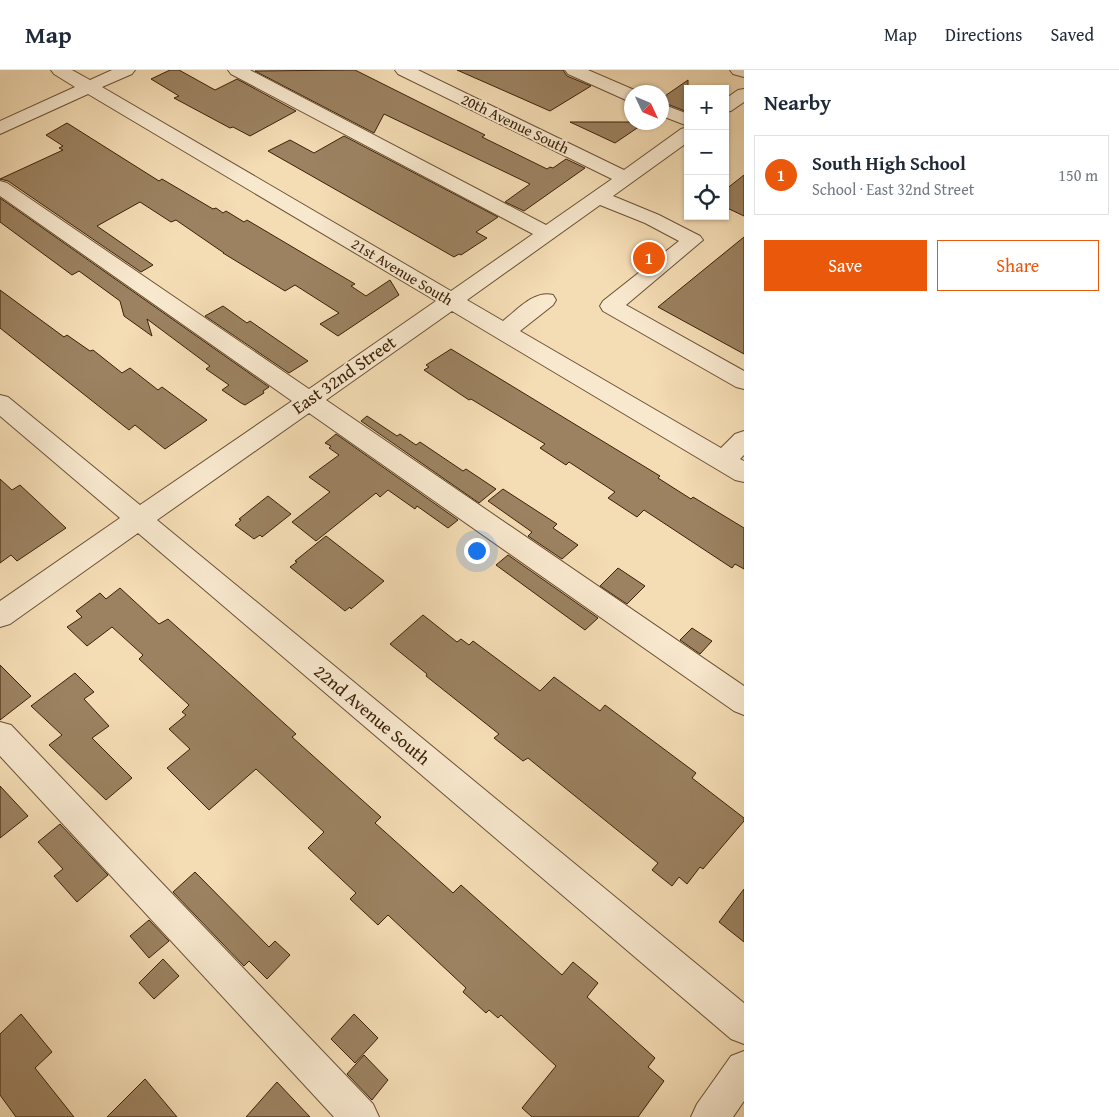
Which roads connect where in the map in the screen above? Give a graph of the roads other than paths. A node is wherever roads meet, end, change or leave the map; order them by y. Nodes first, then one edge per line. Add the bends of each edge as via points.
1 (60, 70) edge
2 (126, 70) edge
3 (237, 70) edge
4 (404, 70) edge
5 (574, 70) edge
6 (739, 70) edge
7 (744, 72) edge
8 (89, 87) junction
9 (624, 92) edge
10 (744, 94) edge
11 (729, 105) edge
12 (669, 112) edge
13 (684, 119) edge
14 (0, 128) edge
15 (684, 136) edge
16 (626, 178) junction
17 (0, 187) edge
18 (600, 198) junction
19 (548, 234) junction
20 (450, 300) junction
21 (545, 300) dead end
22 (505, 331) junction
23 (744, 381) edge
24 (308, 400) junction
25 (0, 403) edge
26 (744, 440) edge
27 (723, 460) junction
28 (744, 473) edge
29 (138, 519) junction
30 (0, 616) edge
31 (744, 702) edge
32 (0, 735) edge
33 (744, 1026) edge
34 (744, 1069) edge
35 (360, 1117) edge
36 (710, 1117) edge

1 - 8 street, 21st Avenue South
2 - 8 street
3 - 19 street
4 - 16 street, 20th Avenue South
5 - 9 street
6 - 7 street
8 - 14 street
8 - 20 street, 21st Avenue South
10 - 11 street
12 - 13 street
15 - 16 street, East 32nd Street
16 - 18 street, East 32nd Street
17 - 24 street
18 - 19 street, East 32nd Street
18 - 23 street via 694,240 611,306
19 - 20 street, East 32nd Street
20 - 22 street, 21st Avenue South
20 - 24 street, East 32nd Street
21 - 22 street
22 - 27 street, 21st Avenue South
24 - 29 street, East 32nd Street
24 - 31 street
25 - 29 street, 22nd Avenue South
26 - 27 street
27 - 28 street, 21st Avenue South
29 - 30 street, East 32nd Street
29 - 33 street, 22nd Avenue South
32 - 35 street
34 - 36 street

